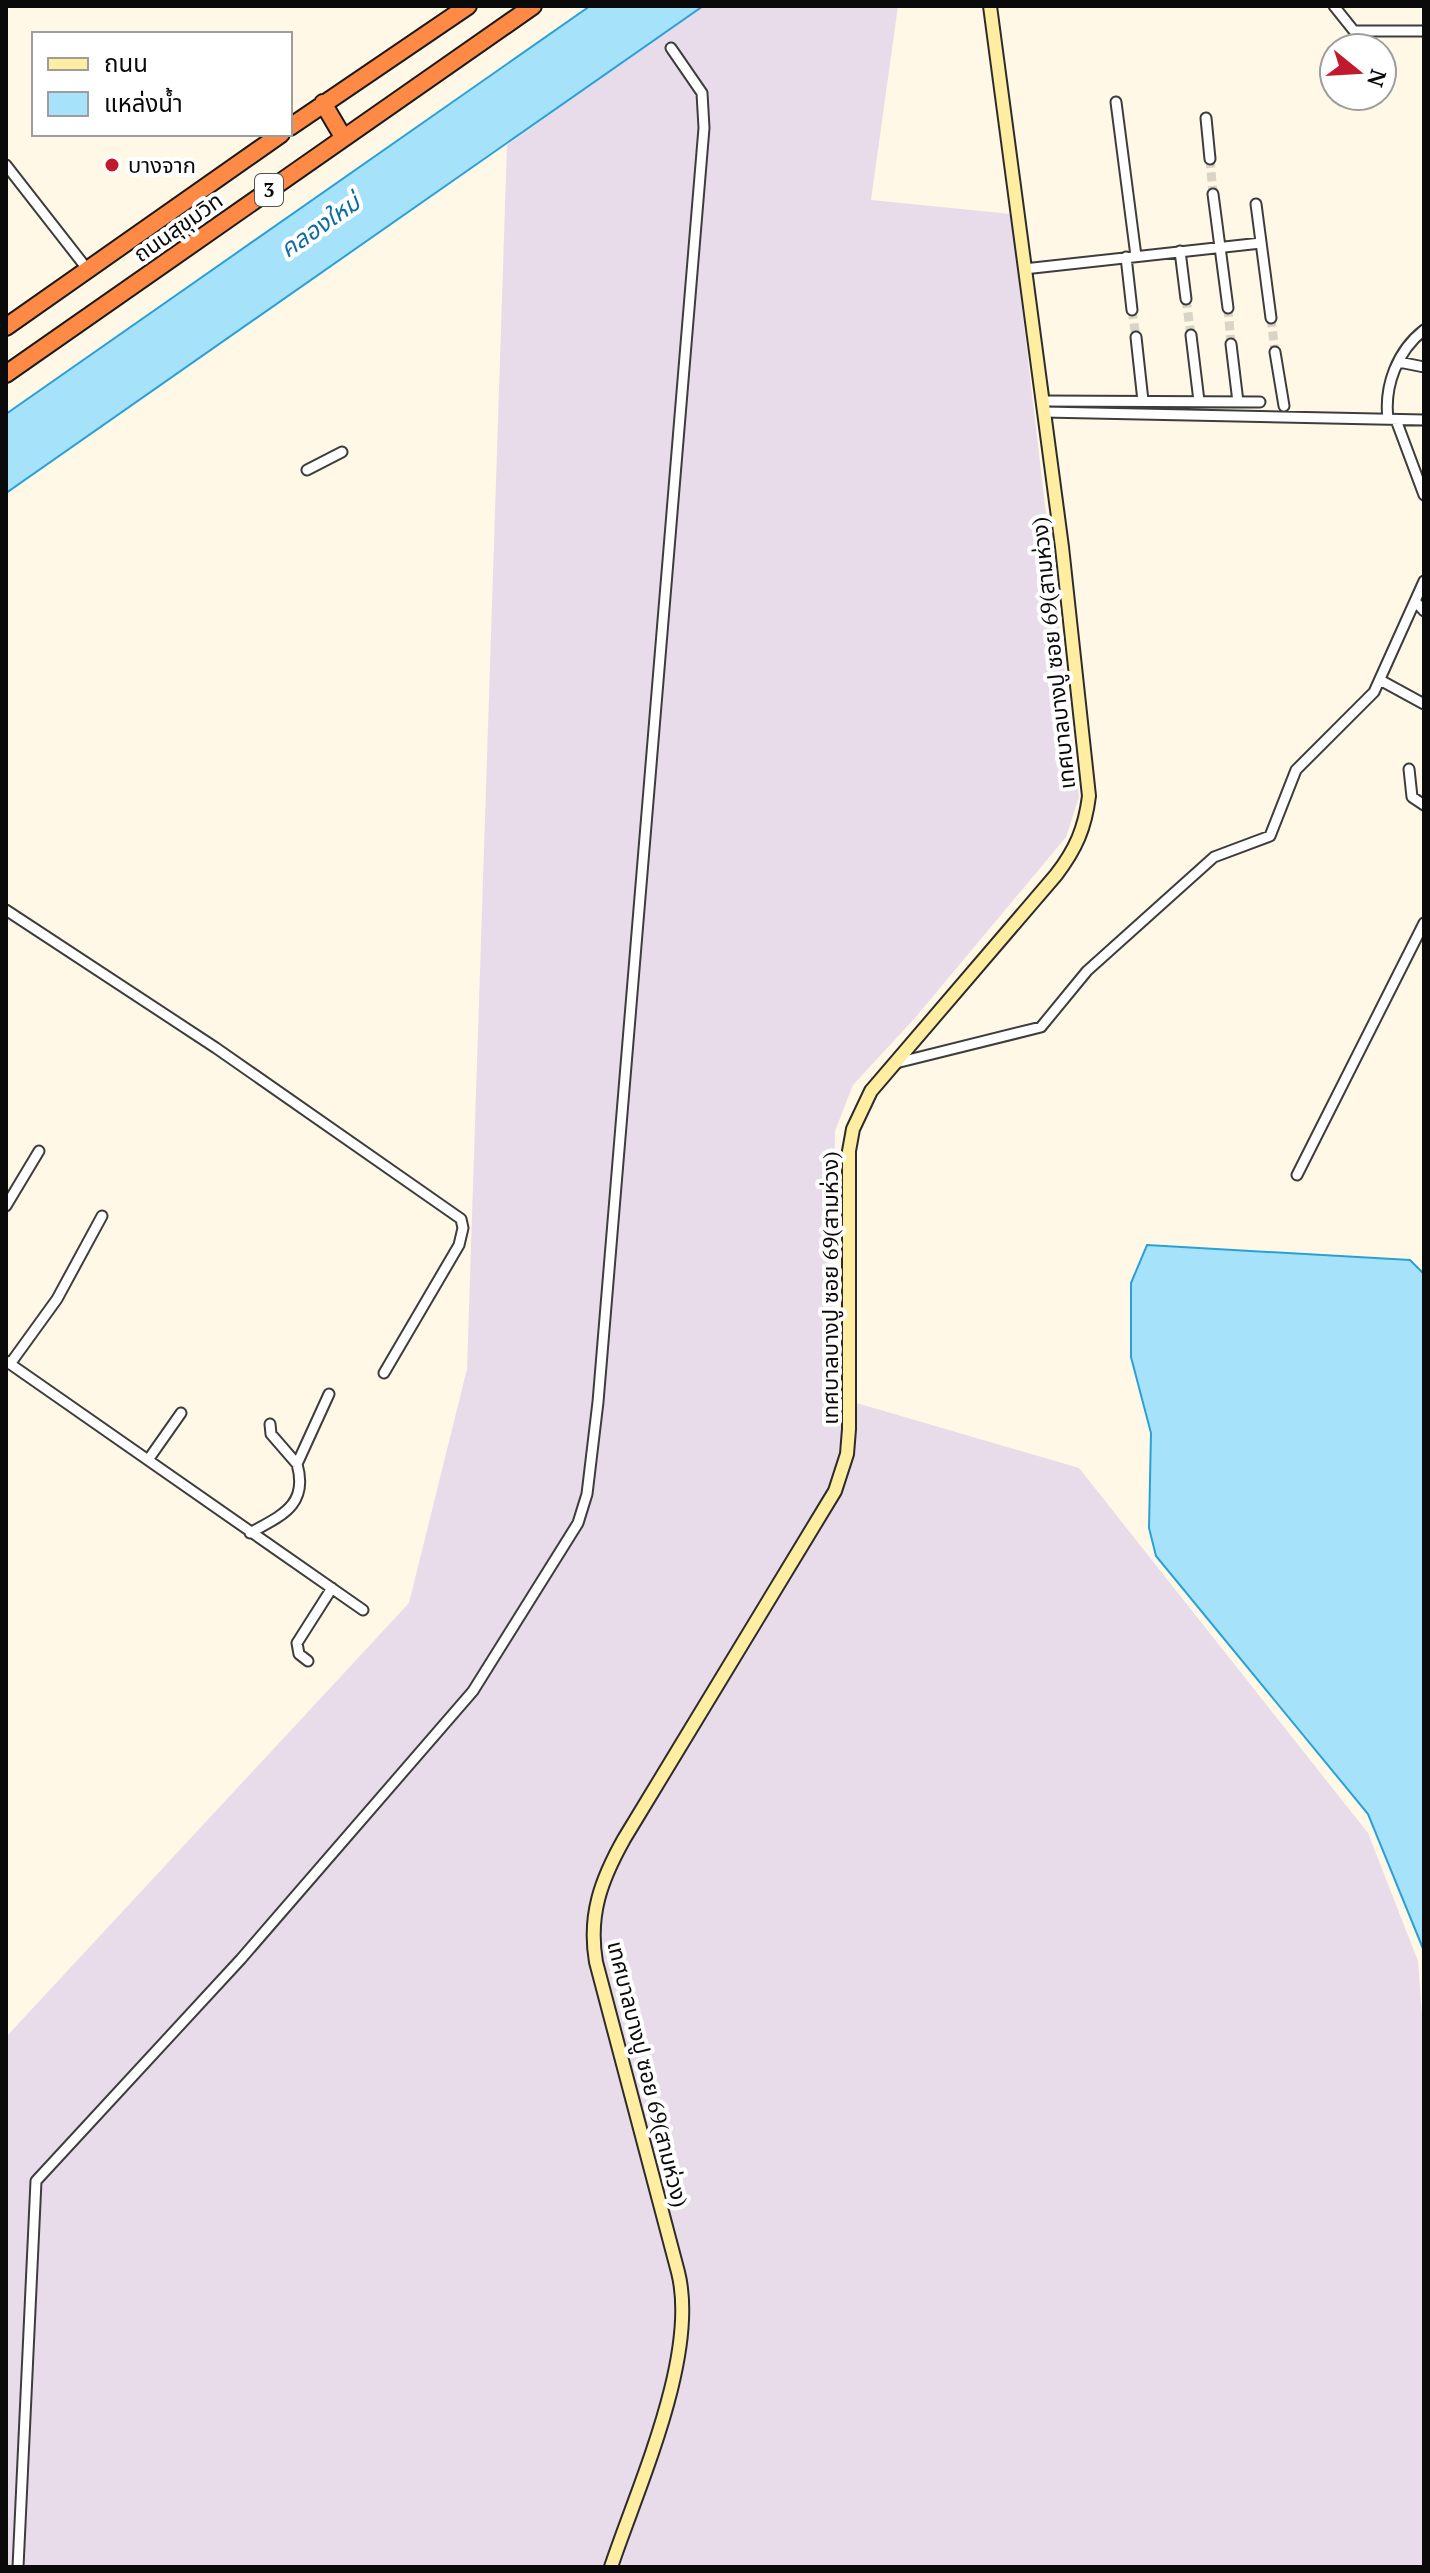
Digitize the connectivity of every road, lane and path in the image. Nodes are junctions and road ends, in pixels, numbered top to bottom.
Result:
1 (468, 6) edge
2 (533, 6) edge
3 (990, 6) edge
4 (1334, 6) edge
5 (1424, 31) edge
6 (671, 48) dead end
7 (1116, 102) dead end
8 (323, 103) junction
9 (1206, 118) dead end
10 (292, 126) edge
11 (278, 136) edge
12 (343, 137) junction
13 (1210, 159) tunnel mouth
14 (6, 165) edge
15 (1213, 194) tunnel mouth
16 (1256, 204) dead end
17 (1261, 243) junction
18 (1222, 247) junction
19 (1180, 251) junction
20 (1131, 257) junction
21 (1024, 269) junction
22 (88, 270) junction
23 (1186, 299) tunnel mouth
24 (1228, 308) tunnel mouth
25 (1132, 310) tunnel mouth
26 (1271, 318) tunnel mouth
27 (6, 327) edge
28 (1424, 330) edge
29 (1191, 335) tunnel mouth
30 (1136, 337) tunnel mouth
31 (1231, 344) tunnel mouth
32 (1275, 352) tunnel mouth
33 (1396, 366) junction
34 (1424, 367) edge
35 (6, 374) edge
36 (1143, 401) junction
37 (1199, 401) junction
38 (1238, 402) junction
39 (1260, 402) dead end
40 (1284, 406) dead end
41 (1043, 407) junction
42 (1395, 419) junction
43 (1420, 420) edge
44 (342, 452) dead end
45 (307, 470) dead end
46 (1424, 495) edge
47 (1424, 581) edge
48 (1415, 601) junction
49 (1424, 611) edge
50 (1380, 680) junction
51 (1424, 704) edge
52 (1409, 769) dead end
53 (1424, 805) edge
54 (6, 910) edge
55 (1424, 923) edge
56 (893, 1064) junction
57 (39, 1151) dead end
58 (1297, 1175) dead end
59 (6, 1206) edge
60 (102, 1216) dead end
61 (8, 1363) edge
62 (384, 1373) dead end
63 (329, 1394) dead end
64 (181, 1413) dead end
65 (270, 1424) dead end
66 (148, 1460) junction
67 (297, 1464) junction
68 (250, 1533) junction
69 (332, 1588) junction
70 (363, 1610) dead end
71 (308, 1661) dead end
72 (18, 2567) edge
73 (611, 2567) edge

1 - 8 highway
2 - 12 highway, ถนนสุขุมวิท / 3
3 - 21 street, เทศบาลบางปู ซอย 69(สามห่วง)
4 - 5 street
6 - 72 street
7 - 20 street
8 - 10 highway
8 - 12 highway
9 - 13 street
11 - 22 highway, ถนนสุขุมวิท / 3
12 - 35 highway, ถนนสุขุมวิท / 3
14 - 22 street
15 - 18 street
16 - 17 street
17 - 18 street
17 - 26 street
18 - 19 street
18 - 24 street
19 - 20 street
19 - 23 street
20 - 21 street
20 - 25 street
21 - 41 street, เทศบาลบางปู ซอย 69(สามห่วง)
22 - 27 highway, ถนนสุขุมวิท / 3
28 - 33 street
29 - 37 street
30 - 36 street
31 - 38 street
32 - 40 street
33 - 34 street
33 - 42 street
36 - 37 street
36 - 41 street
37 - 38 street
38 - 39 street
41 - 42 street
41 - 56 street, เทศบาลบางปู ซอย 69(สามห่วง)
42 - 43 street
42 - 46 street
44 - 45 street
47 - 48 street
48 - 49 street
48 - 50 street
50 - 51 street
50 - 56 street
52 - 53 street
54 - 62 street
55 - 58 street
56 - 73 street, เทศบาลบางปู ซอย 69(สามห่วง)
57 - 59 street
60 - 61 street
61 - 66 street
63 - 67 street
64 - 66 street
65 - 67 street
66 - 68 street
67 - 68 street
68 - 69 street
69 - 70 street
69 - 71 street

